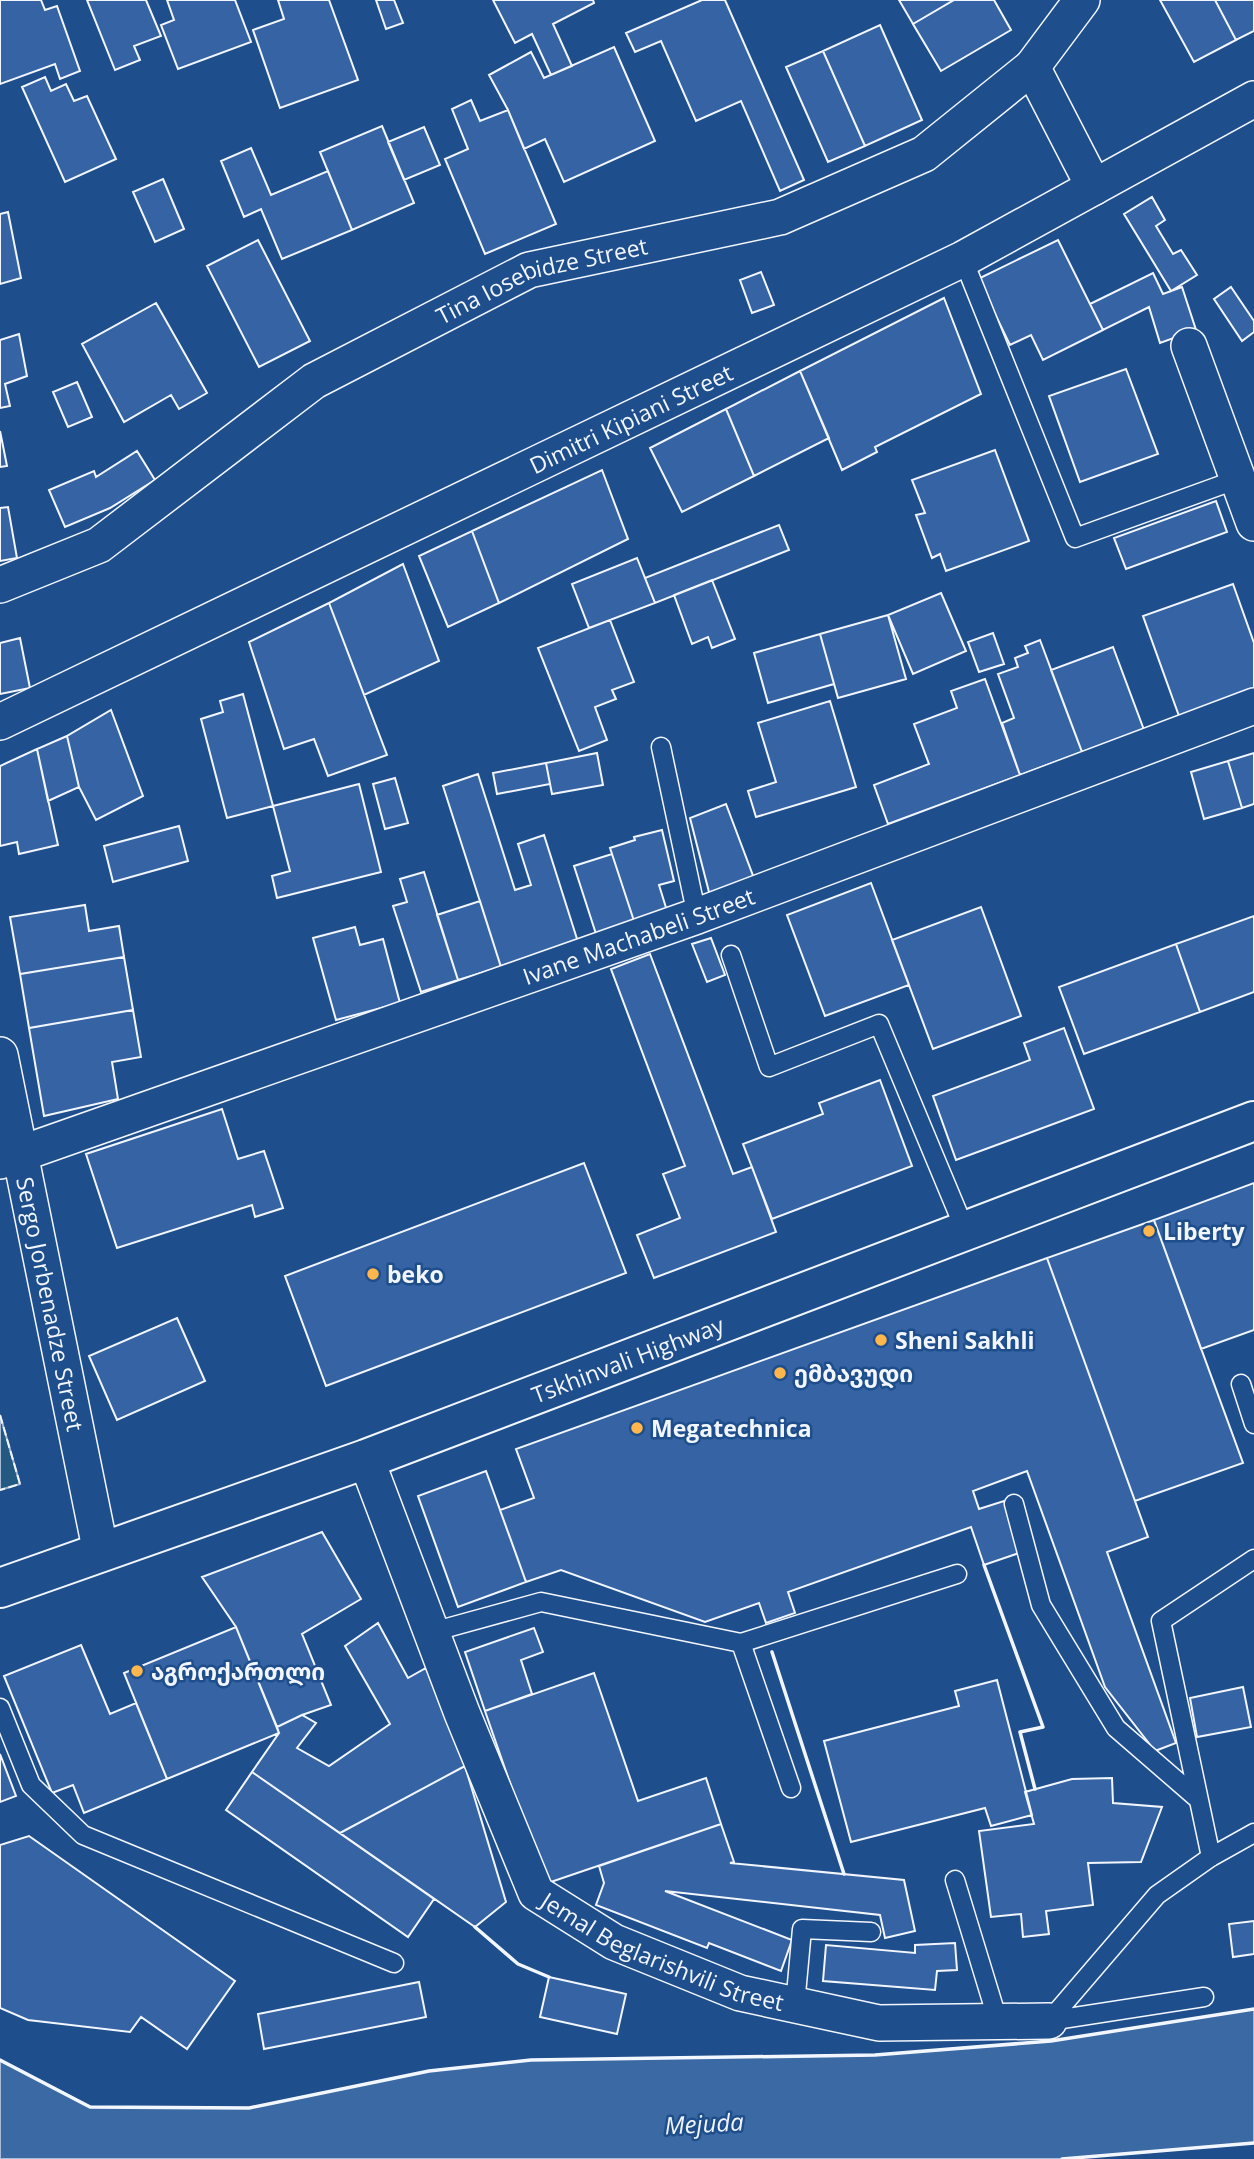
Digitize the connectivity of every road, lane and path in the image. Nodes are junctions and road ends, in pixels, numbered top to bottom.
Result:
1 (1082, 0) edge
2 (1032, 68) junction
3 (1254, 100) edge
4 (1094, 187) junction
5 (963, 259) junction
6 (1189, 346) dead end
7 (1238, 479) junction
8 (1254, 523) edge
9 (0, 585) edge
10 (1254, 706) edge
11 (0, 722) edge
12 (661, 747) dead end
13 (697, 916) junction
14 (732, 955) dead end
15 (0, 1055) edge
16 (1254, 1121) edge
17 (9, 1158) edge
18 (965, 1230) junction
19 (1241, 1384) dead end
20 (1254, 1424) edge
21 (366, 1459) junction
22 (1013, 1504) dead end
23 (101, 1553) junction
24 (1254, 1559) edge
25 (957, 1574) dead end
26 (0, 1588) edge
27 (432, 1632) junction
28 (741, 1643) junction
29 (0, 1708) edge
30 (791, 1788) dead end
31 (1198, 1799) junction
32 (1254, 1833) edge
33 (1211, 1857) junction
34 (955, 1880) dead end
35 (871, 1933) dead end
36 (394, 1963) dead end
37 (1204, 1997) dead end
38 (795, 2005) junction
39 (998, 2021) junction
40 (1049, 2021) junction

1 - 2 street, Tina Iosebidze Street
2 - 4 street
2 - 9 street, Tina Iosebidze Street
3 - 4 street, Dimitri Kipiani Street
4 - 5 street, Dimitri Kipiani Street
5 - 7 lane
5 - 11 street, Dimitri Kipiani Street
6 - 7 street
7 - 8 street
10 - 13 street, Ivane Machabeli Street
12 - 13 lane
13 - 17 street, Ivane Machabeli Street
14 - 18 lane
15 - 17 street, Sergo Jorbenadze Street
16 - 18 main road, Tskhinvali Highway
17 - 23 street, Sergo Jorbenadze Street
18 - 21 main road, Tskhinvali Highway
19 - 20 lane
21 - 23 main road, Tskhinvali Highway
21 - 27 street, Jemal Beglarishvili Street
22 - 31 lane
23 - 26 main road, Tskhinvali Highway
24 - 31 lane
25 - 28 lane
27 - 28 lane
27 - 38 street, Jemal Beglarishvili Street
28 - 30 lane
29 - 36 lane
31 - 33 lane
32 - 33 lane
33 - 40 lane
34 - 39 lane
35 - 38 lane
37 - 40 lane
38 - 39 street, Jemal Beglarishvili Street
39 - 40 street, Jemal Beglarishvili Street

